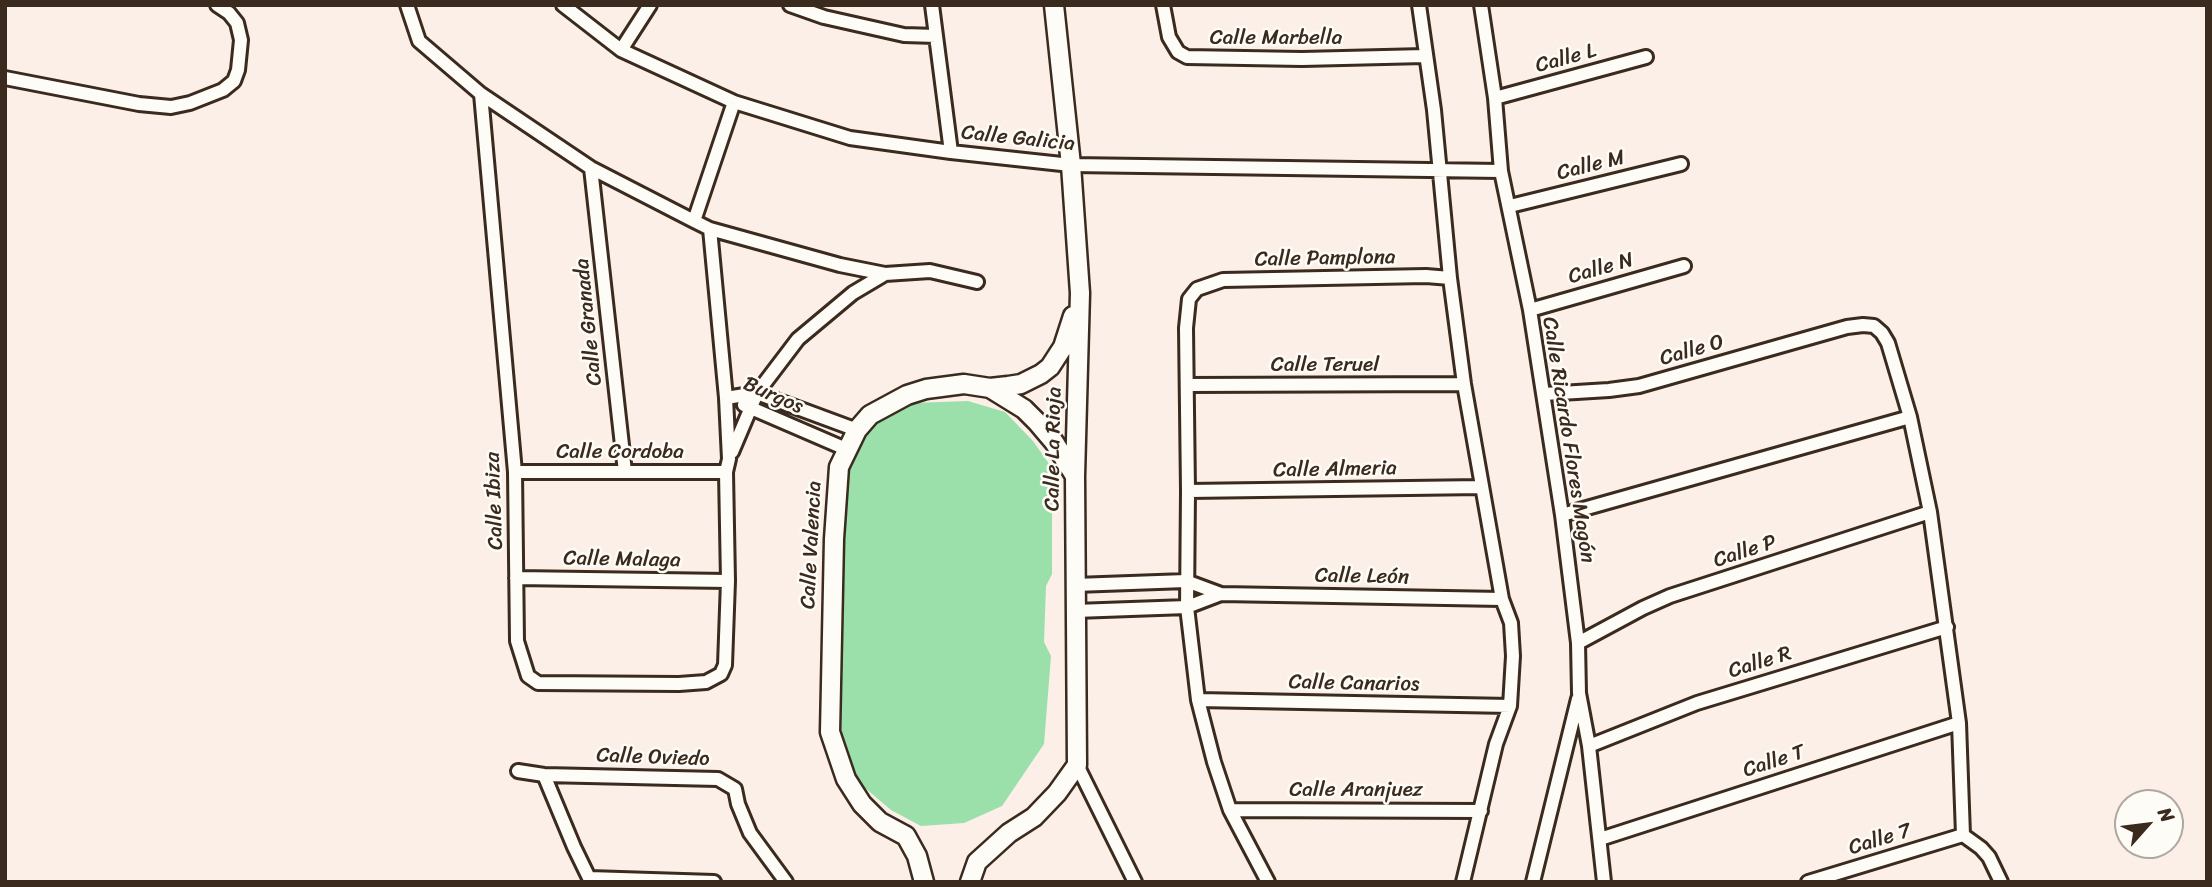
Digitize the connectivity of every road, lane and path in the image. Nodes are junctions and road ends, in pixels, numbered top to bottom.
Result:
1 (216, 5) edge
2 (407, 5) edge
3 (563, 5) edge
4 (650, 5) edge
5 (790, 5) edge
6 (932, 5) edge
7 (1054, 5) edge
8 (1163, 5) edge
9 (1419, 5) edge
10 (1481, 5) edge
11 (824, 11) edge
12 (936, 36) junction
13 (621, 50) junction
14 (1425, 56) junction
15 (1646, 57) dead end
16 (5, 78) edge
17 (481, 94) junction
18 (1495, 99) junction
19 (734, 103) junction
20 (951, 152) junction
21 (1681, 164) dead end
22 (1072, 165) junction
23 (591, 168) junction
24 (1440, 170) junction
25 (1501, 171) junction
26 (1510, 206) junction
27 (694, 221) junction
28 (710, 229) junction
29 (1684, 266) dead end
30 (885, 274) junction
31 (1450, 278) junction
32 (977, 282) dead end
33 (1080, 293) junction
34 (1530, 310) junction
35 (1464, 384) junction
36 (1187, 386) junction
37 (989, 388) junction
38 (757, 393) junction
39 (1544, 394) junction
40 (726, 398) junction
41 (750, 407) junction
42 (1910, 417) junction
43 (857, 430) junction
44 (846, 449) junction
45 (729, 459) junction
46 (514, 472) junction
47 (625, 472) junction
48 (726, 472) junction
49 (1075, 476) junction
50 (1482, 487) junction
51 (1188, 491) junction
52 (1930, 512) junction
53 (1562, 515) junction
54 (516, 578) junction
55 (1186, 581) junction
56 (728, 582) junction
57 (1075, 584) junction
58 (1221, 594) junction
59 (1502, 599) junction
60 (1186, 607) junction
61 (1075, 611) junction
62 (1947, 627) junction
63 (1578, 643) junction
64 (1579, 693) junction
65 (1198, 700) junction
66 (1510, 706) junction
67 (1959, 723) junction
68 (1589, 747) junction
69 (1077, 765) junction
70 (518, 771) dead end
71 (544, 775) junction
72 (1230, 810) junction
73 (1481, 811) junction
74 (1963, 835) junction
75 (1600, 839) junction
76 (590, 880) edge
77 (714, 882) edge
78 (786, 882) edge
79 (924, 882) edge
80 (970, 882) edge
81 (1135, 882) edge
82 (1268, 882) edge
83 (1463, 882) edge
84 (1533, 882) edge
85 (1604, 882) edge
86 (1808, 882) edge
87 (2001, 882) edge

1 - 16 street
2 - 17 street
3 - 13 street, Calle Galicia
4 - 13 street
5 - 11 street
6 - 12 street
7 - 22 street, Calle La Rioja
8 - 14 street, Calle Marbella
9 - 14 street
10 - 18 street, Calle Ricardo Flores Magón
11 - 12 street
12 - 20 street
13 - 19 street, Calle Galicia
14 - 24 street
15 - 18 street, Calle L
17 - 23 street
17 - 46 street, Calle Ibiza
18 - 25 street, Calle Ricardo Flores Magón
19 - 20 street, Calle Galicia
19 - 27 street
20 - 22 street, Calle Galicia
21 - 26 street, Calle M
22 - 24 street, Calle Galicia
22 - 33 street, Calle La Rioja
23 - 27 street
23 - 47 street, Calle Granada
24 - 25 street, Calle Galicia
24 - 31 street
25 - 26 street, Calle Ricardo Flores Magón
26 - 34 street, Calle Ricardo Flores Magón
27 - 28 street
28 - 30 street
28 - 40 street
29 - 34 street, Calle N
30 - 32 street
30 - 38 street
31 - 35 street
31 - 36 street, Calle Pamplona
33 - 37 street, Calle Valencia
33 - 49 street, Calle La Rioja
34 - 39 street, Calle Ricardo Flores Magón
35 - 36 street, Calle Teruel
35 - 50 street
36 - 51 street, Calle Pamplona
37 - 43 street, Calle Valencia
37 - 49 street
38 - 40 street, Burgos
38 - 41 street
38 - 43 street, Burgos
39 - 42 street, Calle O
39 - 53 street, Calle Ricardo Flores Magón
40 - 41 street, Burgos
40 - 45 street
41 - 44 street, Burgos
41 - 45 street
42 - 52 street
42 - 53 street
43 - 44 street, Calle Valencia
44 - 79 street, Calle Valencia
45 - 48 street
46 - 47 street, Calle Cordoba
46 - 54 street, Calle Ibiza
47 - 48 street, Calle Cordoba
48 - 56 street
49 - 57 street, Calle La Rioja
50 - 51 street, Calle Almeria
50 - 59 street
51 - 55 street, Calle Pamplona
52 - 62 street
52 - 63 street, Calle P
53 - 63 street, Calle Ricardo Flores Magón
54 - 56 street, Calle Malaga
54 - 56 street, Calle Ibiza
55 - 57 street, Calle León
55 - 58 street, Calle León
55 - 60 street, Calle Pamplona
57 - 61 street, Calle La Rioja
58 - 59 street, Calle León
58 - 60 street, Calle León
59 - 66 street
60 - 61 street, Calle León
60 - 65 street, Calle Pamplona
61 - 69 street, Calle La Rioja
62 - 67 street
62 - 68 street, Calle R
63 - 64 street, Calle Ricardo Flores Magón
64 - 68 street, Calle Ricardo Flores Magón
64 - 84 street
65 - 66 street, Calle Canarios
65 - 72 street, Calle Pamplona
66 - 73 street
67 - 74 street
67 - 75 street, Calle T
68 - 75 street, Calle Ricardo Flores Magón
69 - 80 street
69 - 81 street, Calle La Rioja
70 - 71 street, Calle Oviedo
71 - 76 street
71 - 78 street, Calle Oviedo
72 - 73 street, Calle Aranjuez
72 - 82 street, Calle Pamplona
73 - 83 street
74 - 86 street, Calle 7
74 - 87 street
75 - 85 street, Calle Ricardo Flores Magón
76 - 77 street

